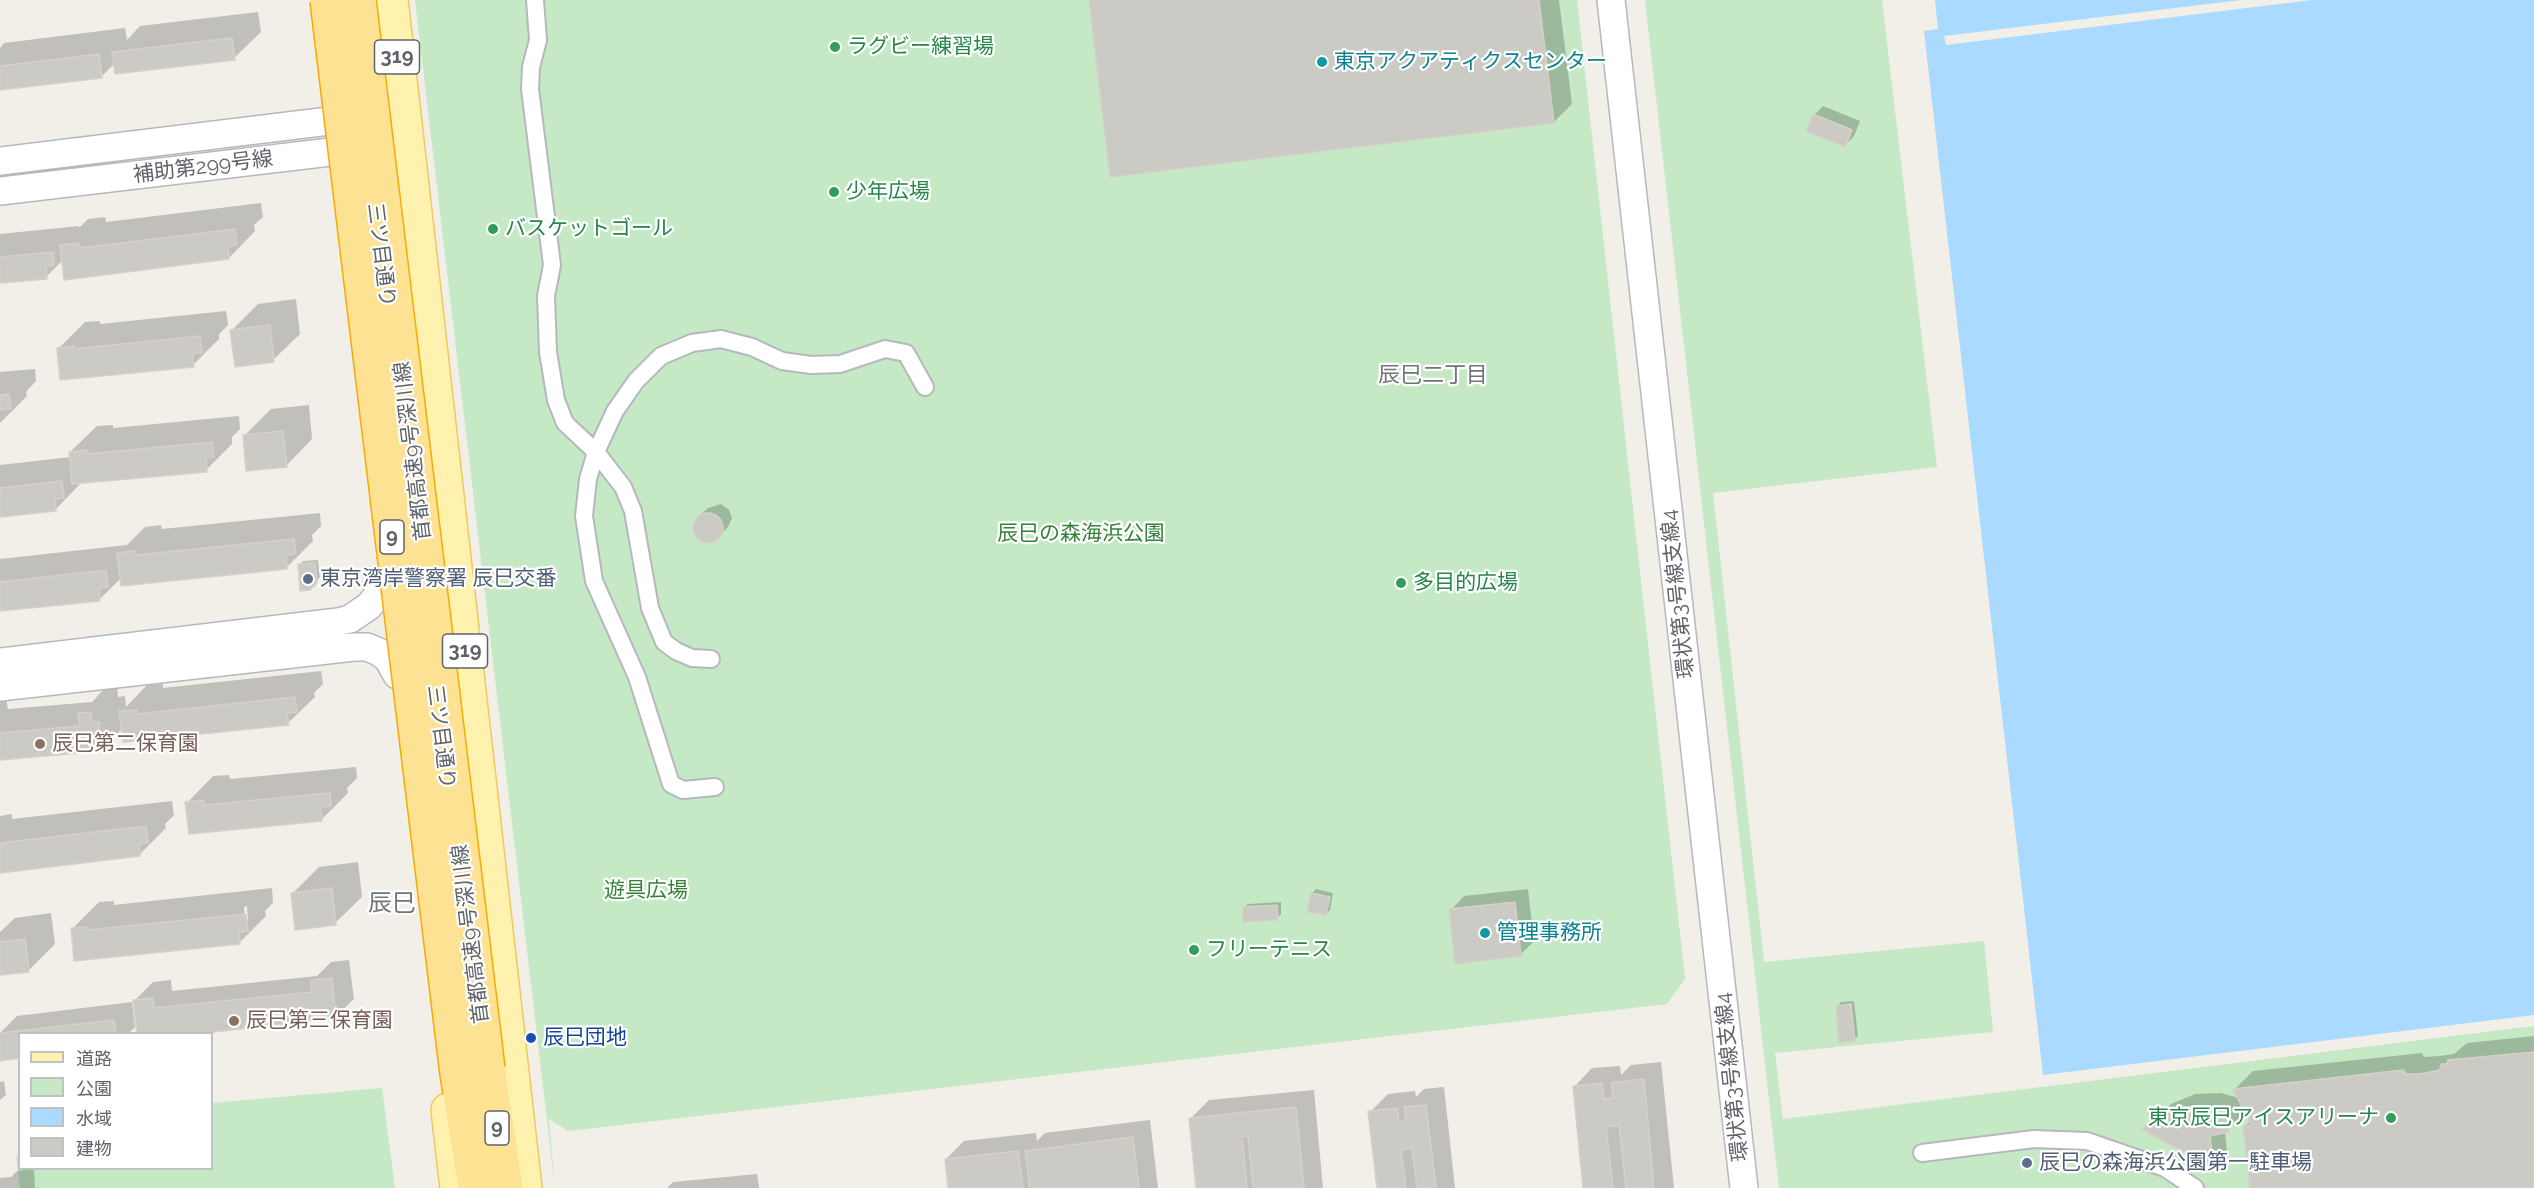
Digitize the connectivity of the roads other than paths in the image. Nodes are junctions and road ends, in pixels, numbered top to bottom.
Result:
1 (316, 0) edge
2 (327, 0) edge
3 (351, 0) edge
4 (359, 0) edge
5 (391, 0) edge
6 (535, 0) edge
7 (1611, 0) edge
8 (405, 128) junction
9 (366, 132) junction
10 (332, 136) junction
11 (0, 161) edge
12 (0, 191) edge
13 (925, 387) dead end
14 (596, 452) junction
15 (384, 579) junction
16 (711, 659) dead end
17 (0, 662) edge
18 (396, 675) junction
19 (0, 687) edge
20 (716, 787) dead end
21 (1922, 1154) dead end
22 (457, 1188) edge
23 (473, 1188) edge
24 (496, 1188) edge
25 (506, 1188) edge
26 (525, 1188) edge
27 (1744, 1188) edge
28 (2195, 1188) edge

1 - 10 main road
2 - 23 highway, 首都高速9号深川線 / 9, bridge
3 - 9 main road, 三ツ目通り / 319
4 - 25 highway, 首都高速9号深川線 / 9, bridge
5 - 8 main road, 三ツ目通り / 319
6 - 14 street
7 - 27 street, 環状第3号線支線4
8 - 9 street, 補助第299号線
8 - 26 main road, 三ツ目通り / 319
9 - 10 street, 補助第299号線
9 - 24 main road, 三ツ目通り / 319
10 - 11 street, 補助第299号線
10 - 12 street, 補助第299号線
10 - 15 main road
13 - 14 street
14 - 16 street
14 - 20 street
15 - 17 street
15 - 18 main road
18 - 19 street
18 - 22 main road
21 - 28 street

